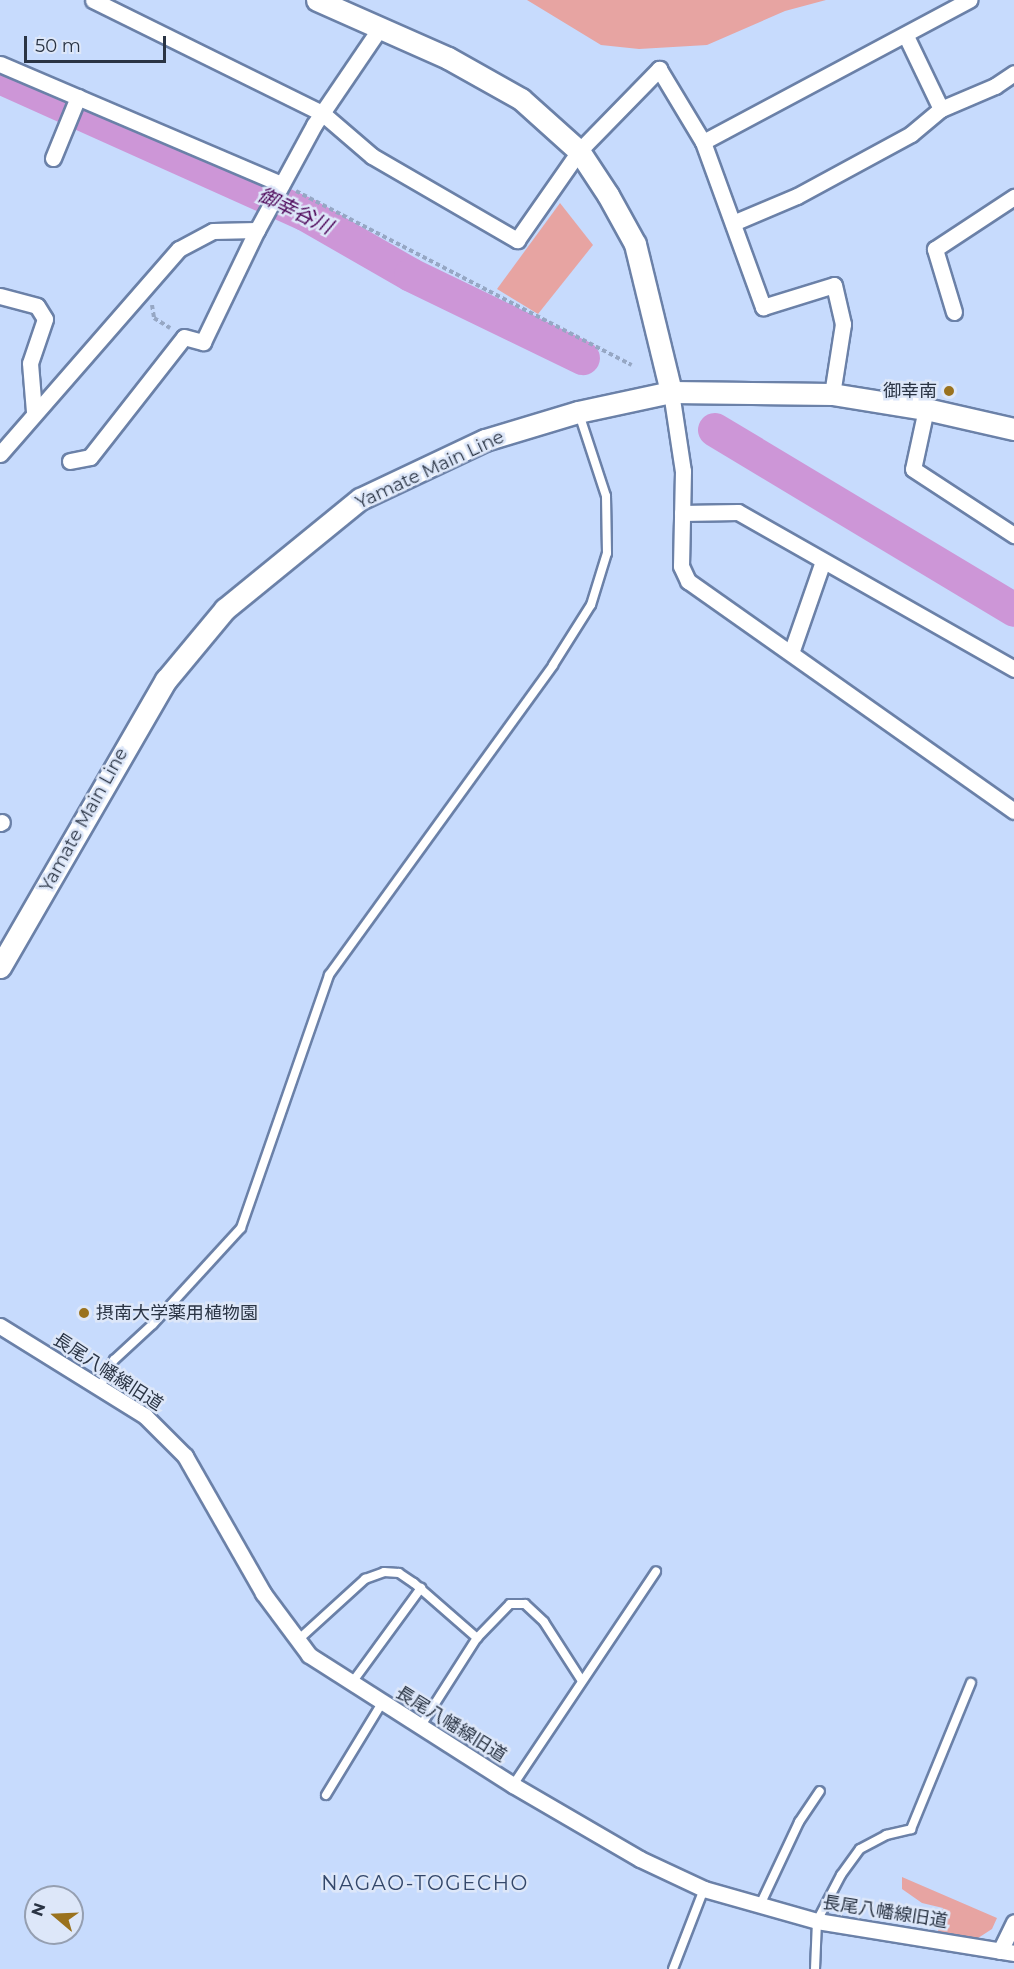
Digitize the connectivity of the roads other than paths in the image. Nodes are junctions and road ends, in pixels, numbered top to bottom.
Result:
1 (93, 0) edge
2 (317, 0) edge
3 (969, 0) edge
4 (380, 28) junction
5 (906, 36) junction
6 (0, 64) edge
7 (1014, 73) edge
8 (77, 99) junction
9 (941, 109) junction
10 (322, 113) junction
11 (703, 142) junction
12 (579, 151) junction
13 (53, 158) dead end
14 (280, 188) junction
15 (1014, 197) edge
16 (733, 223) junction
17 (257, 230) junction
18 (0, 296) edge
19 (954, 312) dead end
20 (671, 392) junction
21 (832, 394) junction
22 (926, 409) junction
23 (578, 411) junction
24 (34, 412) junction
25 (1014, 429) edge
26 (0, 454) edge
27 (70, 461) dead end
28 (682, 513) junction
29 (1014, 535) edge
30 (823, 561) junction
31 (791, 653) junction
32 (1014, 669) edge
33 (1013, 805) edge
34 (0, 967) edge
35 (0, 1326) edge
36 (99, 1389) junction
37 (656, 1571) dead end
38 (421, 1588) junction
39 (477, 1638) junction
40 (296, 1641) junction
41 (582, 1681) junction
42 (971, 1683) dead end
43 (351, 1684) junction
44 (382, 1703) junction
45 (420, 1727) junction
46 (513, 1785) junction
47 (820, 1791) dead end
48 (326, 1795) dead end
49 (704, 1888) junction
50 (760, 1905) junction
51 (817, 1921) junction
52 (1014, 1922) edge
53 (1007, 1952) edge
54 (673, 1969) edge
55 (815, 1969) edge

1 - 10 street
2 - 4 main road
3 - 5 street
4 - 10 street
4 - 12 main road
5 - 9 street
5 - 11 street
6 - 8 street
7 - 9 street
8 - 13 street
8 - 14 street
9 - 16 street
10 - 12 street
10 - 14 street
11 - 12 street
11 - 16 street
12 - 20 main road
14 - 17 street
15 - 19 street
16 - 21 street
17 - 24 street
17 - 27 street
18 - 24 street
20 - 21 main road, Yamate Main Line
20 - 23 main road, Yamate Main Line
20 - 28 street
21 - 22 main road, Yamate Main Line
22 - 25 main road, Yamate Main Line
22 - 29 street
23 - 34 main road, Yamate Main Line
23 - 36 lane
24 - 26 street
28 - 30 street
28 - 31 street
30 - 31 street
30 - 32 street
31 - 33 street
35 - 36 street, 長尾八幡線旧道
36 - 40 street, 長尾八幡線旧道
37 - 41 lane
38 - 39 lane
38 - 40 lane
38 - 43 lane
39 - 41 lane
39 - 45 lane
40 - 43 street, 長尾八幡線旧道
41 - 46 lane
42 - 51 lane
43 - 44 street, 長尾八幡線旧道
44 - 45 street, 長尾八幡線旧道
44 - 48 lane
45 - 46 street, 長尾八幡線旧道
46 - 49 street, 長尾八幡線旧道
47 - 50 lane
49 - 50 street, 長尾八幡線旧道
49 - 54 lane
50 - 51 street, 長尾八幡線旧道
51 - 53 street, 長尾八幡線旧道
51 - 55 lane
52 - 53 street

